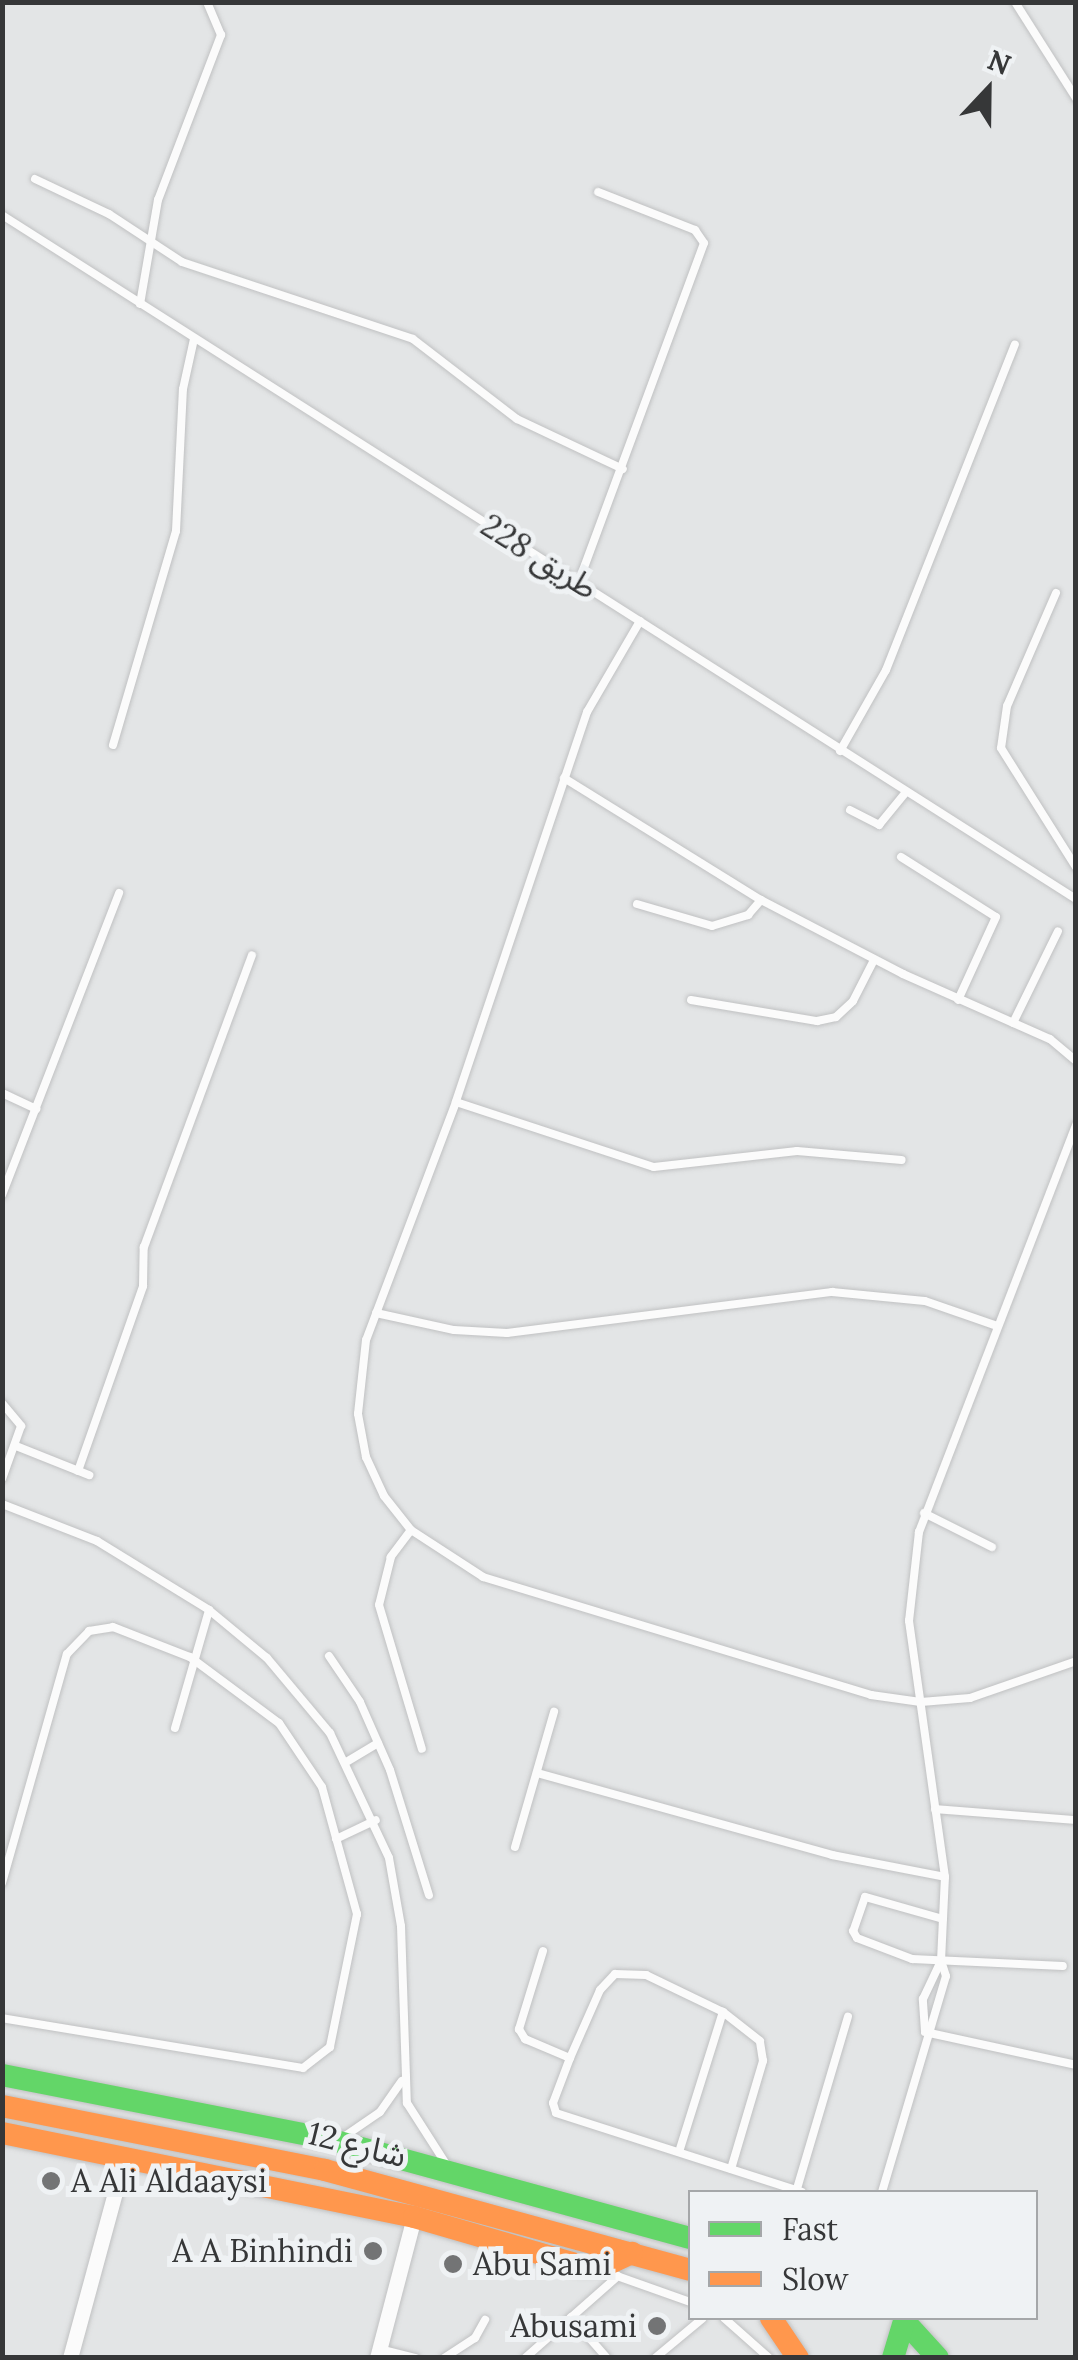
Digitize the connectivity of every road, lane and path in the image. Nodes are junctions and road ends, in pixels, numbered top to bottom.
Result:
1 (207, 2) edge
2 (1014, 2) edge
3 (1076, 98) edge
4 (35, 179) dead end
5 (598, 192) dead end
6 (2, 215) edge
7 (149, 245) junction
8 (140, 304) junction
9 (194, 339) junction
10 (1015, 345) dead end
11 (623, 470) junction
12 (578, 581) junction
13 (1056, 593) dead end
14 (640, 621) junction
15 (113, 745) dead end
16 (840, 751) junction
17 (564, 778) junction
18 (906, 792) junction
19 (850, 810) dead end
20 (902, 857) dead end
21 (1076, 868) edge
22 (119, 893) dead end
23 (1076, 899) edge
24 (761, 900) junction
25 (637, 904) dead end
26 (1058, 931) dead end
27 (252, 955) dead end
28 (874, 960) junction
29 (691, 1000) dead end
30 (958, 1000) junction
31 (1012, 1023) junction
32 (1076, 1060) edge
33 (2, 1093) edge
34 (456, 1102) junction
35 (37, 1109) junction
36 (1076, 1126) edge
37 (1071, 1146) edge
38 (902, 1160) dead end
39 (2, 1195) edge
40 (376, 1313) junction
41 (997, 1326) junction
42 (2, 1402) edge
43 (16, 1446) junction
44 (78, 1471) junction
45 (89, 1475) dead end
46 (2, 1479) edge
47 (2, 1504) edge
48 (924, 1512) junction
49 (411, 1530) junction
50 (992, 1547) dead end
51 (208, 1610) junction
52 (329, 1656) dead end
53 (190, 1657) junction
54 (1076, 1660) edge
55 (921, 1702) junction
56 (554, 1712) dead end
57 (175, 1728) dead end
58 (378, 1743) junction
59 (422, 1749) dead end
60 (348, 1760) junction
61 (536, 1773) junction
62 (935, 1809) junction
63 (376, 1820) junction
64 (1076, 1820) edge
65 (336, 1838) junction
66 (515, 1847) dead end
67 (945, 1877) junction
68 (2, 1883) edge
69 (429, 1895) dead end
70 (943, 1919) junction
71 (542, 1951) dead end
72 (941, 1961) junction
73 (1062, 1966) dead end
74 (723, 2012) junction
75 (2, 2018) edge
76 (848, 2018) dead end
77 (925, 2032) junction
78 (570, 2058) junction
79 (1076, 2065) edge
80 (2, 2075) edge
81 (404, 2077) junction
82 (2, 2106) edge
83 (2, 2133) edge
84 (332, 2140) junction
85 (679, 2152) junction
86 (125, 2155) junction
87 (731, 2169) junction
88 (452, 2171) junction
89 (792, 2190) edge
90 (799, 2190) edge
91 (883, 2190) edge
92 (414, 2217) junction
93 (688, 2237) edge
94 (632, 2253) junction
95 (579, 2265) junction
96 (688, 2269) edge
97 (618, 2276) junction
98 (688, 2301) edge
99 (571, 2316) junction
100 (485, 2320) dead end
101 (701, 2320) edge
102 (727, 2320) edge
103 (771, 2320) edge
104 (906, 2320) edge
105 (378, 2353) edge
106 (785, 2354) edge
107 (70, 2358) edge
108 (416, 2358) edge
109 (444, 2358) edge
110 (525, 2358) edge
111 (607, 2358) edge
112 (656, 2358) edge
113 (893, 2358) edge
114 (938, 2358) edge

1 - 7 lane
2 - 3 lane
4 - 7 lane
5 - 11 lane
6 - 8 lane, طريق 228
7 - 8 lane
7 - 11 lane
8 - 9 lane, طريق 228
9 - 12 lane, طريق 228
9 - 15 lane
10 - 16 lane
11 - 12 lane
12 - 14 lane, طريق 228
13 - 21 lane
14 - 16 lane, طريق 228
14 - 17 lane
16 - 18 lane, طريق 228
17 - 24 lane
17 - 34 lane
18 - 19 lane
18 - 23 lane, طريق 228
20 - 30 lane
22 - 35 lane
24 - 25 lane
24 - 28 lane
26 - 31 lane
27 - 44 lane
28 - 29 lane
28 - 30 lane
30 - 31 lane
31 - 32 lane
33 - 35 lane
34 - 38 lane
34 - 40 lane
35 - 39 lane
36 - 37 lane
37 - 41 lane
40 - 41 lane
40 - 49 lane
41 - 48 lane
42 - 43 lane
43 - 44 lane
43 - 46 lane
44 - 45 lane
47 - 51 lane
48 - 50 lane
48 - 55 lane
49 - 55 lane
49 - 59 lane
51 - 53 lane
51 - 60 lane
52 - 58 lane
53 - 57 lane
53 - 65 lane
53 - 68 lane
54 - 55 lane
55 - 62 lane
56 - 61 lane
58 - 60 lane
58 - 69 lane
60 - 63 lane
61 - 66 lane
61 - 67 lane
62 - 64 lane
62 - 67 lane
63 - 65 lane
63 - 81 lane
65 - 75 lane
67 - 70 lane
70 - 72 lane
70 - 72 lane
71 - 78 lane
72 - 73 lane
72 - 77 lane
72 - 77 lane
74 - 78 lane
74 - 85 lane
74 - 87 lane
76 - 90 lane
77 - 79 lane
77 - 91 lane
78 - 85 lane
80 - 84 street, شارع 12
81 - 84 lane
81 - 88 lane
82 - 94 street, شارع 12
83 - 86 street
84 - 88 street, شارع 12
85 - 87 lane
86 - 92 street
86 - 107 street
87 - 89 lane
88 - 93 street, شارع 12
92 - 95 street
92 - 105 street
94 - 95 street
94 - 96 street, شارع 12
95 - 97 lane
97 - 98 lane
97 - 99 lane
99 - 110 lane
99 - 111 lane
100 - 109 lane
101 - 112 lane
102 - 106 lane
103 - 106 street
104 - 113 street
104 - 114 street
105 - 108 lane

